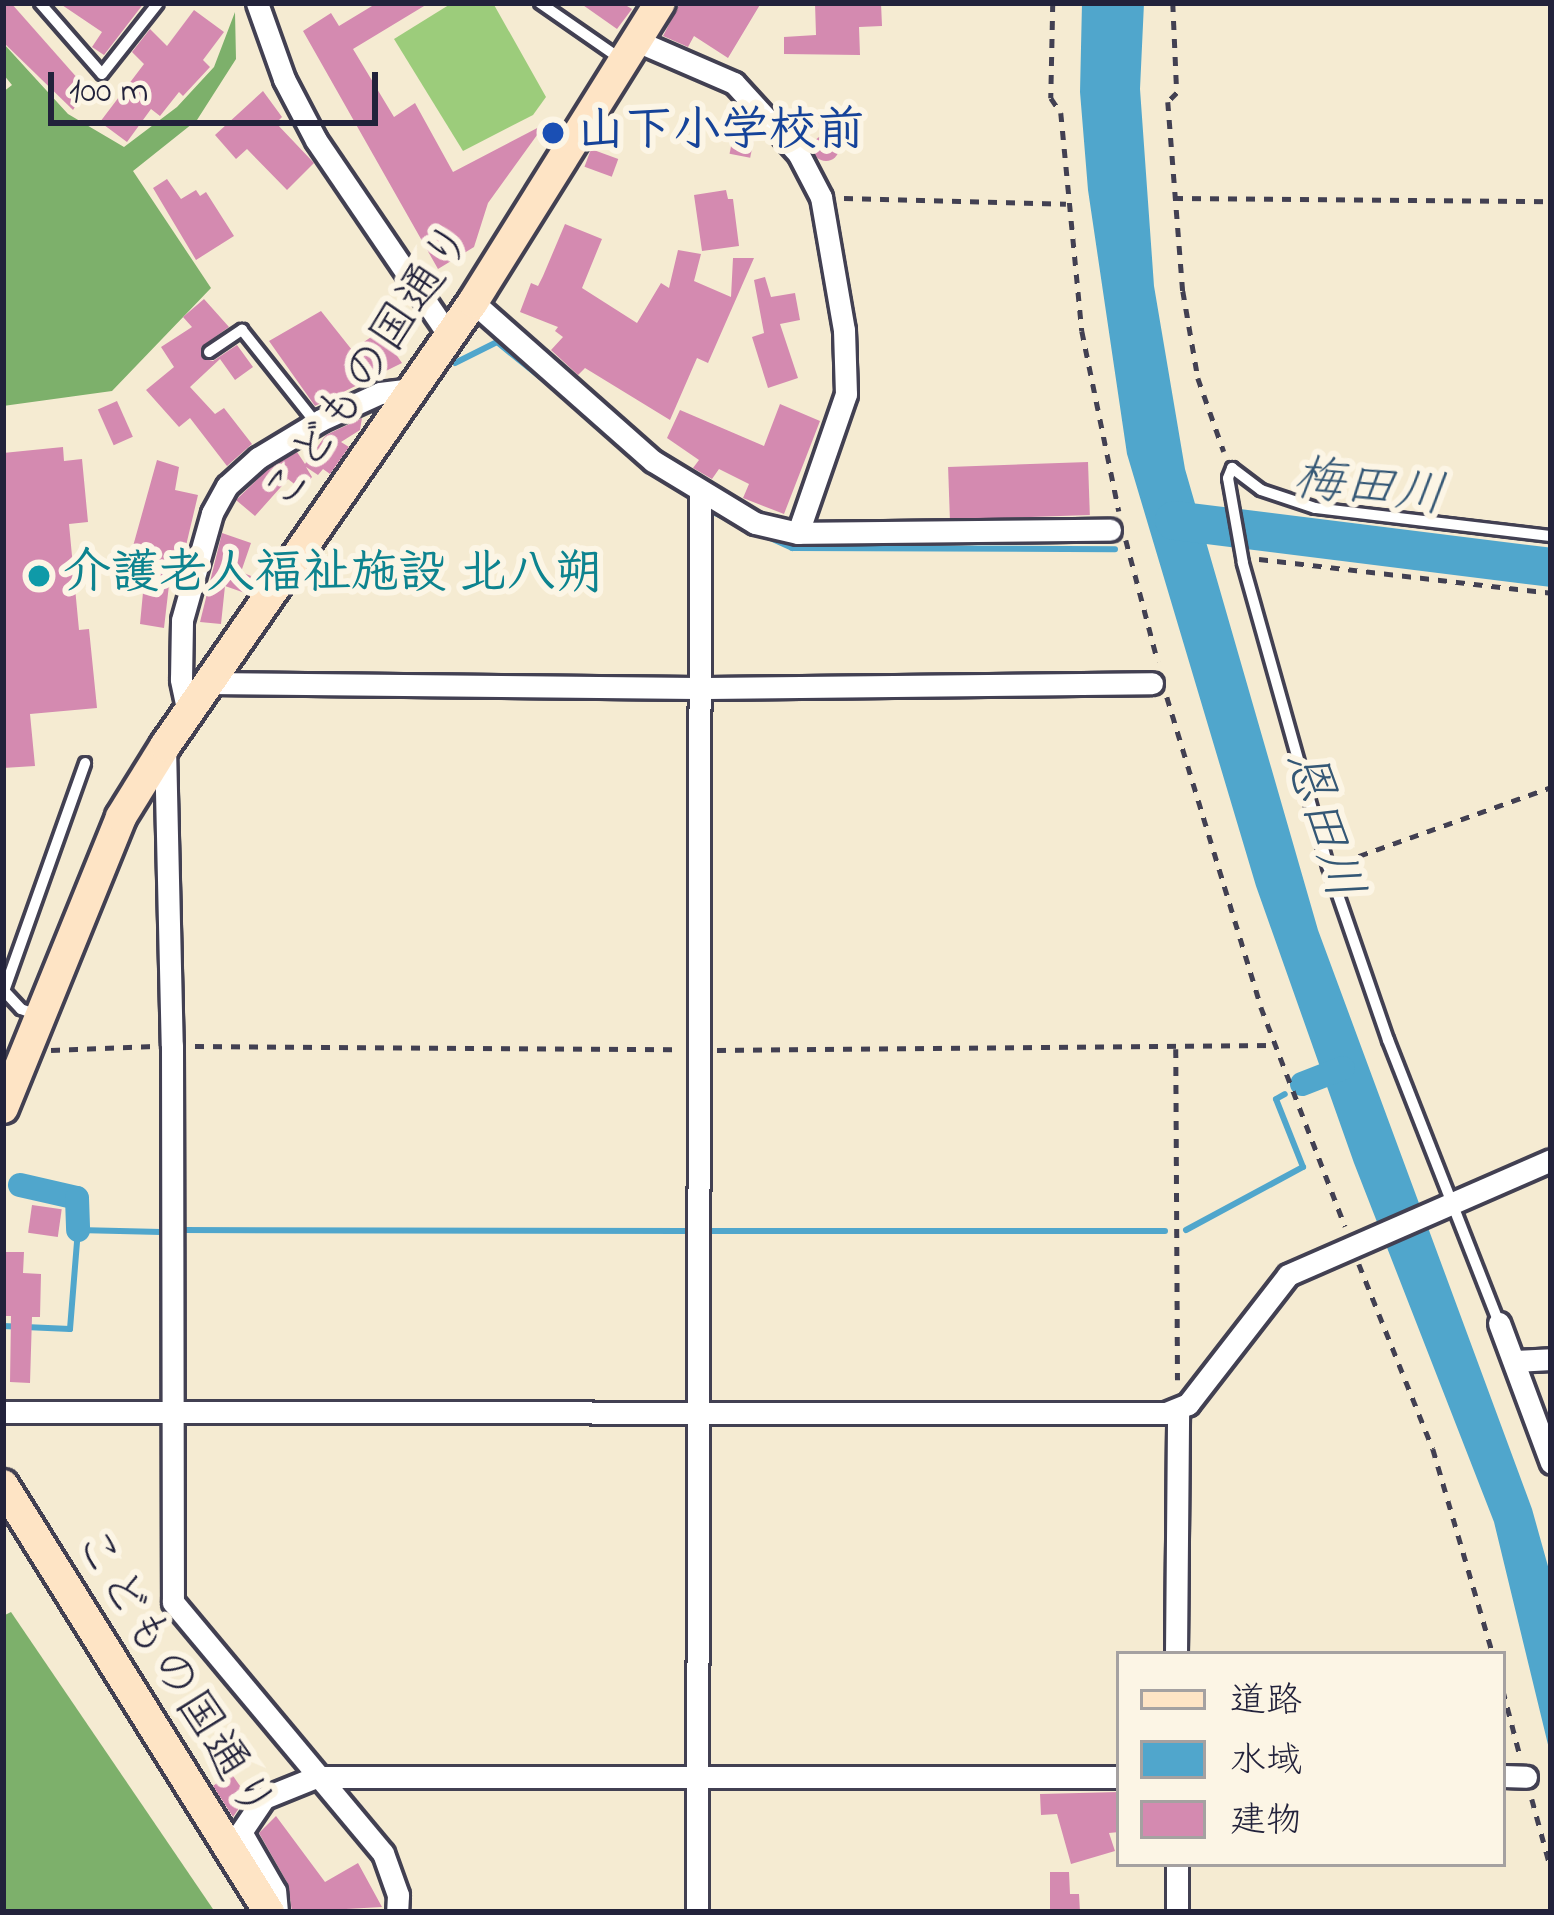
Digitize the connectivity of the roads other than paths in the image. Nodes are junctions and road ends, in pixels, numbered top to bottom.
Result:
1 (40, 3) edge
2 (158, 3) edge
3 (257, 3) edge
4 (540, 3) edge
5 (660, 3) edge
6 (630, 51) junction
7 (473, 302) junction
8 (449, 336) junction
9 (209, 352) dead end
10 (415, 389) junction
11 (316, 423) junction
12 (700, 493) junction
13 (1110, 530) dead end
14 (798, 533) junction
15 (1551, 536) edge
16 (208, 683) junction
17 (1152, 683) dead end
18 (696, 688) junction
19 (188, 713) junction
20 (165, 746) junction
21 (85, 763) dead end
22 (42, 1016) junction
23 (3, 1108) edge
24 (1551, 1160) edge
25 (1451, 1201) junction
26 (1499, 1323) joint
27 (1551, 1359) edge
28 (1515, 1361) junction
29 (1178, 1410) junction
30 (3, 1412) edge
31 (172, 1412) junction
32 (696, 1412) junction
33 (1551, 1463) edge
34 (3, 1485) edge
35 (1176, 1651) edge
36 (316, 1777) junction
37 (697, 1777) junction
38 (1116, 1777) edge
39 (1177, 1867) edge
40 (273, 1912) edge
41 (397, 1912) edge
42 (697, 1912) edge
43 (1177, 1912) edge

1 - 2 lane
3 - 8 street
4 - 6 lane
5 - 6 main road, こどもの国通り
6 - 7 main road, こどもの国通り
6 - 14 street
7 - 8 main road, こどもの国通り
7 - 12 street
8 - 10 main road, こどもの国通り
9 - 11 lane
10 - 11 street
10 - 16 main road, こどもの国通り
11 - 19 street
12 - 14 street
12 - 18 street
13 - 14 street
15 - 25 lane
16 - 18 street
16 - 19 main road, こどもの国通り
17 - 18 street
18 - 32 street
19 - 20 main road, こどもの国通り
20 - 22 main road, こどもの国通り
20 - 31 street
21 - 22 lane
22 - 23 main road, こどもの国通り
24 - 25 street
25 - 26 lane
25 - 29 street
26 - 28 street
27 - 28 street
28 - 33 street
29 - 32 street
29 - 35 street
30 - 31 street
31 - 32 street
31 - 36 street
32 - 37 street
34 - 40 main road, こどもの国通り
36 - 37 street
36 - 40 street
36 - 41 street
37 - 38 street
37 - 42 street
39 - 43 street

